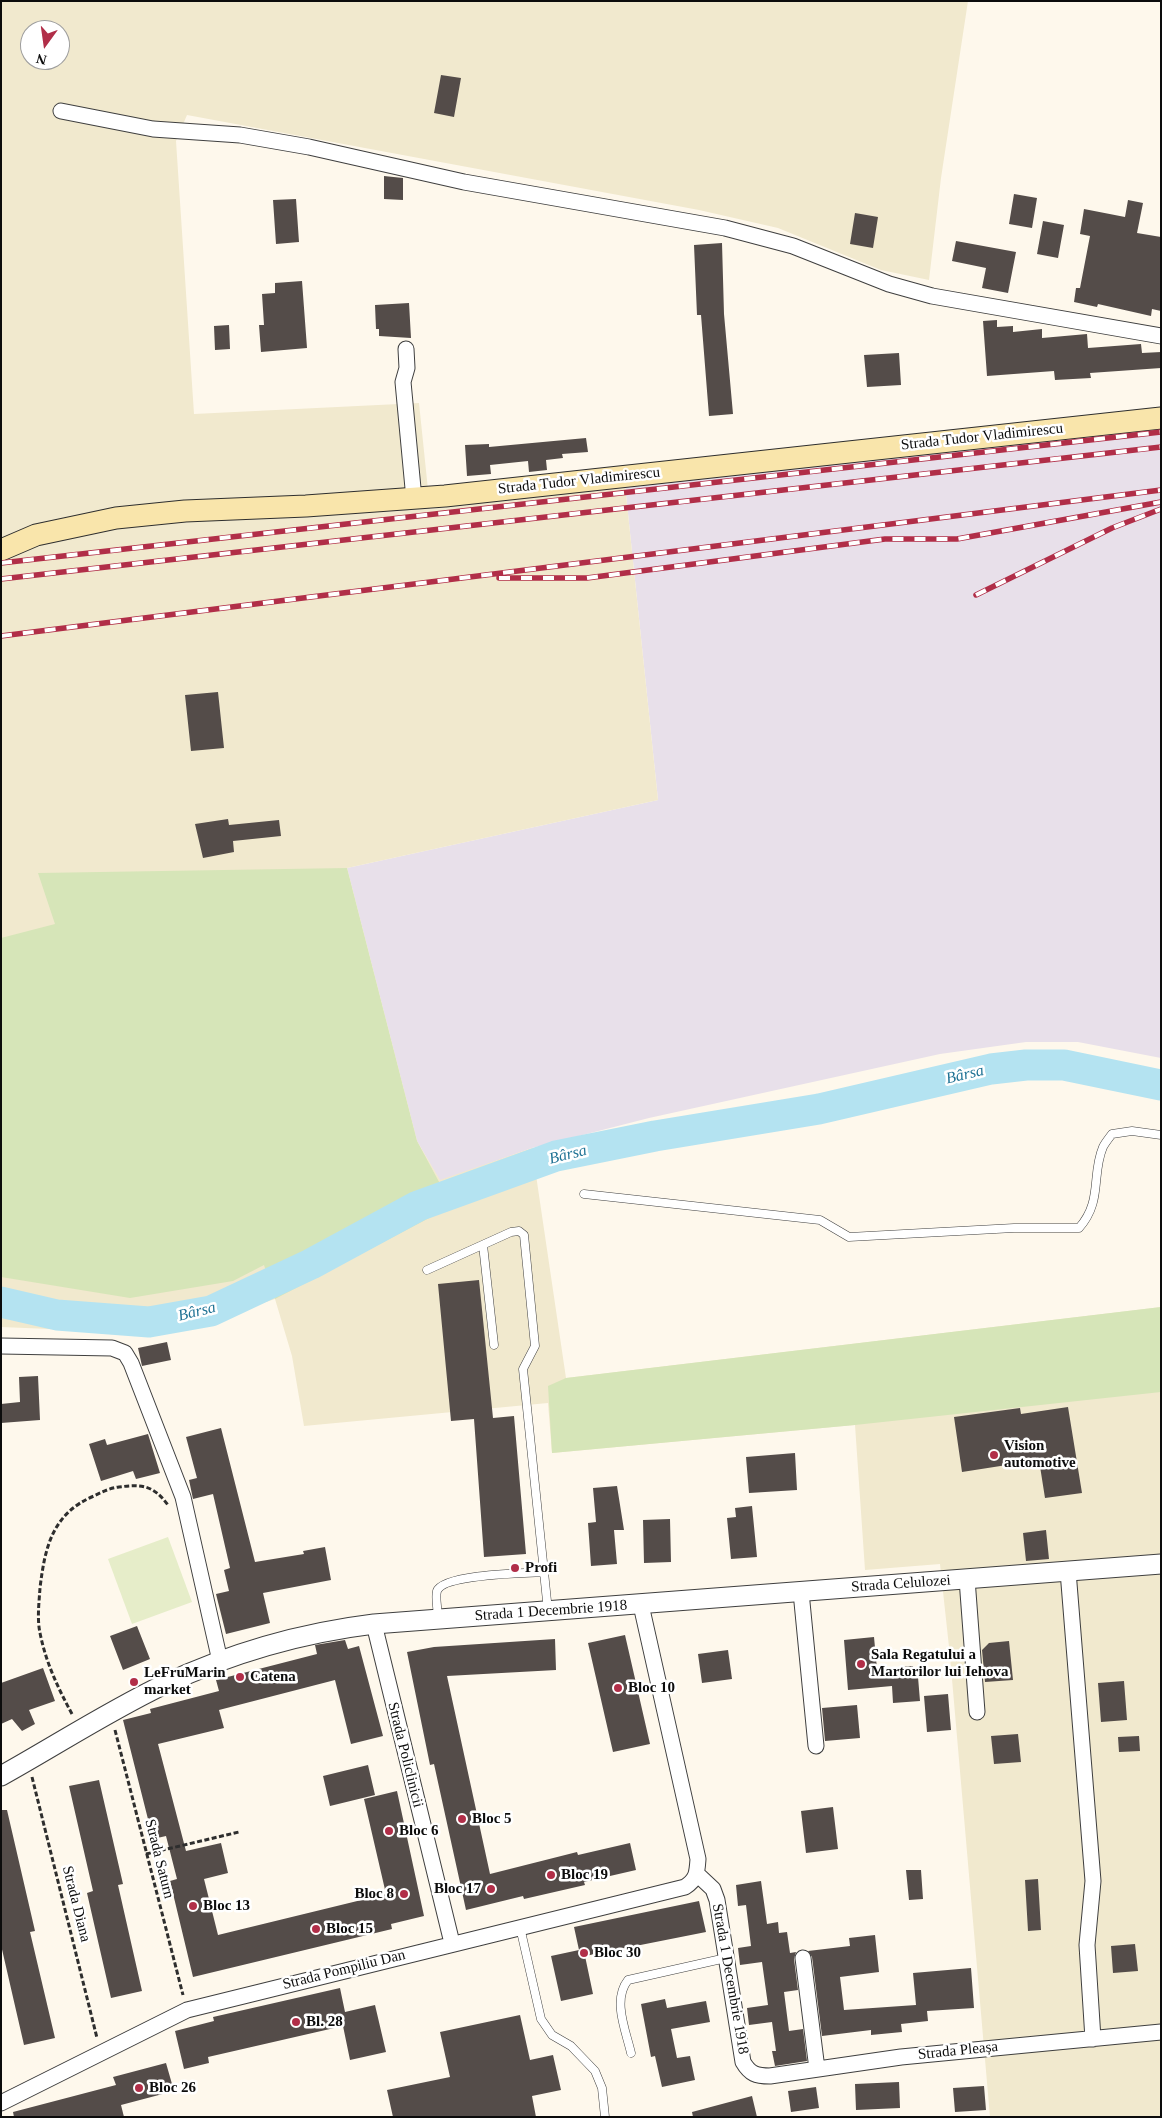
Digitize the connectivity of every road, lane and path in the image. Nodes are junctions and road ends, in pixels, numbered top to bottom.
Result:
1 (61, 111) dead end
2 (1161, 336) edge
3 (406, 349) dead end
4 (1161, 418) edge
5 (414, 498) junction
6 (1, 550) edge
7 (1161, 1135) edge
8 (584, 1194) dead end
9 (483, 1245) junction
10 (427, 1270) dead end
11 (494, 1345) dead end
12 (1, 1346) edge
13 (172, 1512) dead end
14 (1161, 1564) edge
15 (1068, 1571) junction
16 (544, 1572) junction
17 (967, 1579) junction
18 (801, 1592) junction
19 (641, 1605) junction
20 (548, 1611) junction
21 (438, 1619) junction
22 (374, 1624) junction
23 (220, 1661) junction
24 (977, 1712) dead end
25 (110, 1713) junction
26 (81, 1730) junction
27 (816, 1746) dead end
28 (28, 1761) junction
29 (1, 1776) edge
30 (239, 1832) dead end
31 (146, 1854) junction
32 (697, 1874) junction
33 (520, 1927) junction
34 (452, 1943) junction
35 (726, 1958) junction
36 (803, 1958) dead end
37 (186, 2010) junction
38 (1161, 2032) edge
39 (1093, 2039) junction
40 (101, 2053) junction
41 (631, 2053) dead end
42 (817, 2069) junction
43 (757, 2076) joint
44 (1, 2103) edge
45 (606, 2117) edge

1 - 2 street
3 - 5 street
4 - 5 main road, Strada Tudor Vladimirescu
5 - 6 main road, Strada Tudor Vladimirescu
7 - 8 lane
9 - 10 lane
9 - 11 lane
9 - 16 lane
12 - 23 street
13 - 26 path
14 - 15 street, Strada Celulozei
15 - 17 street, Strada Celulozei
15 - 39 street
16 - 20 lane
16 - 21 lane
17 - 18 street, Strada Celulozei
17 - 24 street
18 - 19 street, Strada Celulozei
18 - 27 street
19 - 20 street, Strada 1 Decembrie 1918
19 - 32 street, Strada 1 Decembrie 1918
20 - 21 street, Strada 1 Decembrie 1918
21 - 22 street, Strada 1 Decembrie 1918
22 - 23 street, Strada 1 Decembrie 1918
22 - 34 street, Strada Policlinicii
23 - 25 street, Strada 1 Decembrie 1918
25 - 26 street, Strada 1 Decembrie 1918
25 - 31 path, Strada Saturn
26 - 28 street, Strada 1 Decembrie 1918
28 - 29 street, Strada 1 Decembrie 1918
28 - 40 path, Strada Diana
30 - 31 path
31 - 37 path, Strada Saturn
32 - 33 street, Strada Pompiliu Dan
32 - 35 street, Strada 1 Decembrie 1918
33 - 34 street, Strada Pompiliu Dan
33 - 45 lane
34 - 37 street, Strada Pompiliu Dan
35 - 41 lane
35 - 43 street, Strada 1 Decembrie 1918
36 - 42 street
37 - 40 street, Strada Pompiliu Dan
38 - 39 street, Strada Pleașa
39 - 42 street, Strada Pleașa
40 - 44 street, Strada Pompiliu Dan
42 - 43 street, Strada Pleașa

